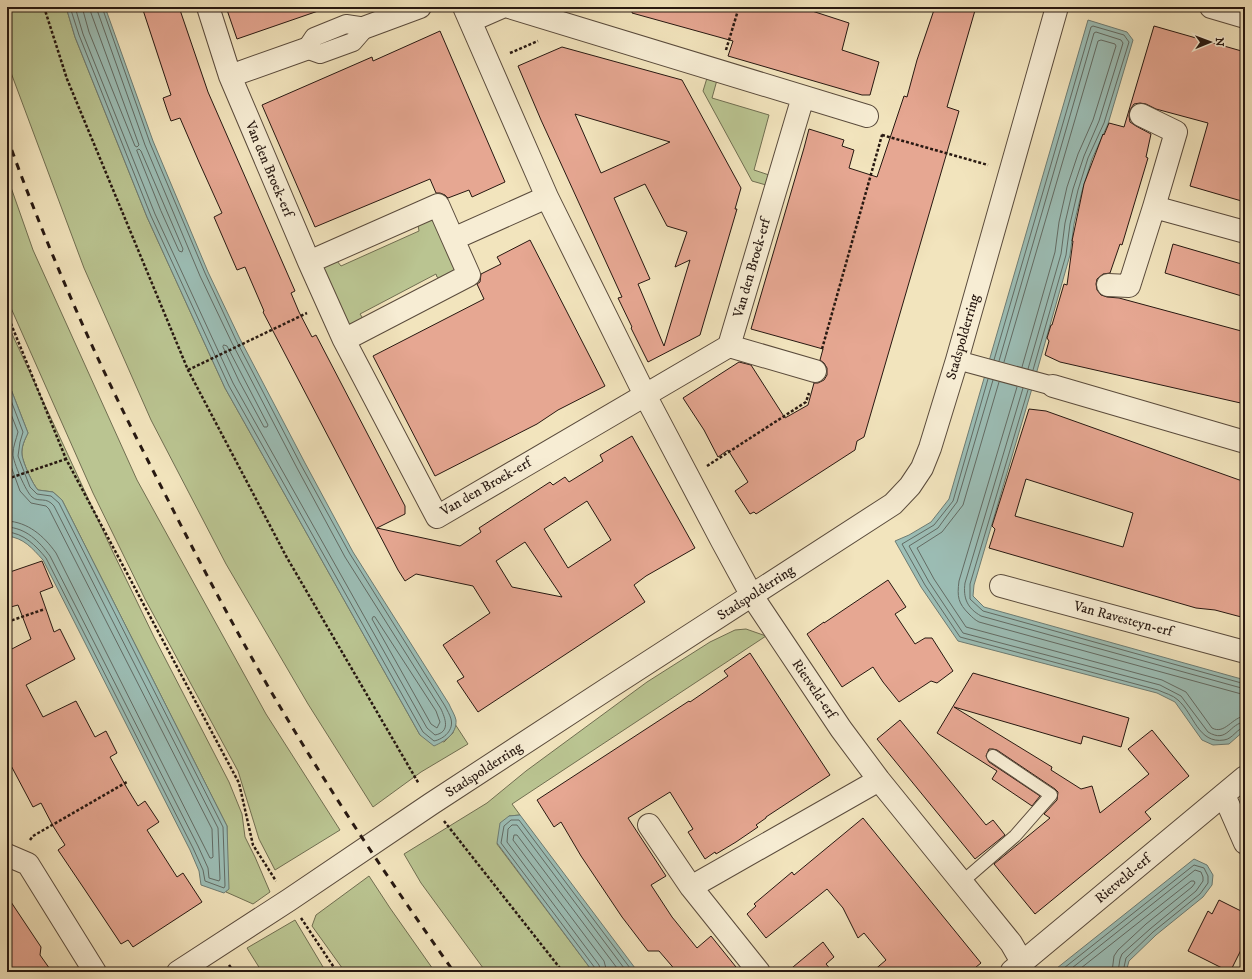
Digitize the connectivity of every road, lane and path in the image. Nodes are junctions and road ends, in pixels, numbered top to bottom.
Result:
1 (44, 7) edge
2 (208, 7) edge
3 (420, 7) edge
4 (502, 7) edge
5 (509, 7) edge
6 (739, 7) edge
7 (1057, 7) edge
8 (1211, 7) edge
9 (467, 14) edge
10 (1245, 17) edge
11 (572, 26) junction
12 (366, 27) joint
13 (306, 49) joint
14 (488, 63) junction
15 (720, 72) junction
16 (230, 76) junction
17 (803, 97) junction
18 (1141, 115) dead end
19 (867, 116) joint
20 (882, 135) junction
21 (1010, 172) junction
22 (547, 197) junction
23 (1154, 207) junction
24 (1245, 232) edge
25 (453, 240) junction
26 (309, 262) junction
27 (1108, 285) dead end
28 (328, 303) junction
29 (7, 314) edge
30 (344, 340) junction
31 (729, 346) junction
32 (957, 360) junction
33 (188, 370) junction
34 (815, 371) junction
35 (1045, 385) joint
36 (645, 395) junction
37 (1245, 442) edge
38 (66, 459) junction
39 (689, 478) junction
40 (7, 479) edge
41 (1001, 586) dead end
42 (752, 596) junction
43 (45, 609) dead end
44 (7, 622) edge
45 (1245, 652) edge
46 (993, 756) dead end
47 (1245, 777) edge
48 (879, 780) junction
49 (127, 782) dead end
50 (1224, 795) junction
51 (431, 804) junction
52 (649, 825) dead end
53 (1245, 843) edge
54 (12, 857) edge
55 (962, 882) junction
56 (691, 887) junction
57 (289, 900) junction
58 (1019, 969) edge
59 (95, 972) edge
60 (178, 972) edge
61 (337, 972) edge
62 (563, 972) edge
63 (759, 972) edge

1 - 33 path
2 - 16 street, Van den Broek-erf
3 - 12 street
4 - 9 street
5 - 11 street
6 - 15 path
7 - 21 street, Stadspolderring
8 - 10 street
9 - 14 street
11 - 14 path
11 - 15 street
12 - 13 street
13 - 16 street
14 - 22 street
15 - 17 street
16 - 26 street, Van den Broek-erf
17 - 19 street
17 - 31 street, Van den Broek-erf
18 - 23 street
19 - 20 path
20 - 21 path
20 - 34 path
21 - 32 street, Stadspolderring
22 - 25 street
22 - 36 street
23 - 24 street
23 - 27 street
25 - 26 street
25 - 30 street
26 - 28 street, Van den Broek-erf
28 - 30 street, Van den Broek-erf
28 - 33 path
29 - 38 path
30 - 36 street, Van den Broek-erf
31 - 34 street
31 - 36 street, Van den Broek-erf
32 - 35 street
32 - 42 street, Stadspolderring
33 - 51 path
34 - 39 path
35 - 37 street
36 - 39 street
38 - 40 path
38 - 57 path
39 - 42 street
41 - 45 street, Van Ravesteyn-erf
42 - 48 street, Rietveld-erf
42 - 51 street, Stadspolderring
43 - 44 path
46 - 55 lane
47 - 50 street, Rietveld-erf
48 - 55 street, Rietveld-erf
48 - 56 street
49 - 54 path
50 - 53 street
50 - 58 street, Rietveld-erf
51 - 57 street, Stadspolderring
51 - 62 path
52 - 56 street
54 - 59 street
55 - 58 street, Rietveld-erf
56 - 63 street
57 - 60 street, Stadspolderring
57 - 61 path

